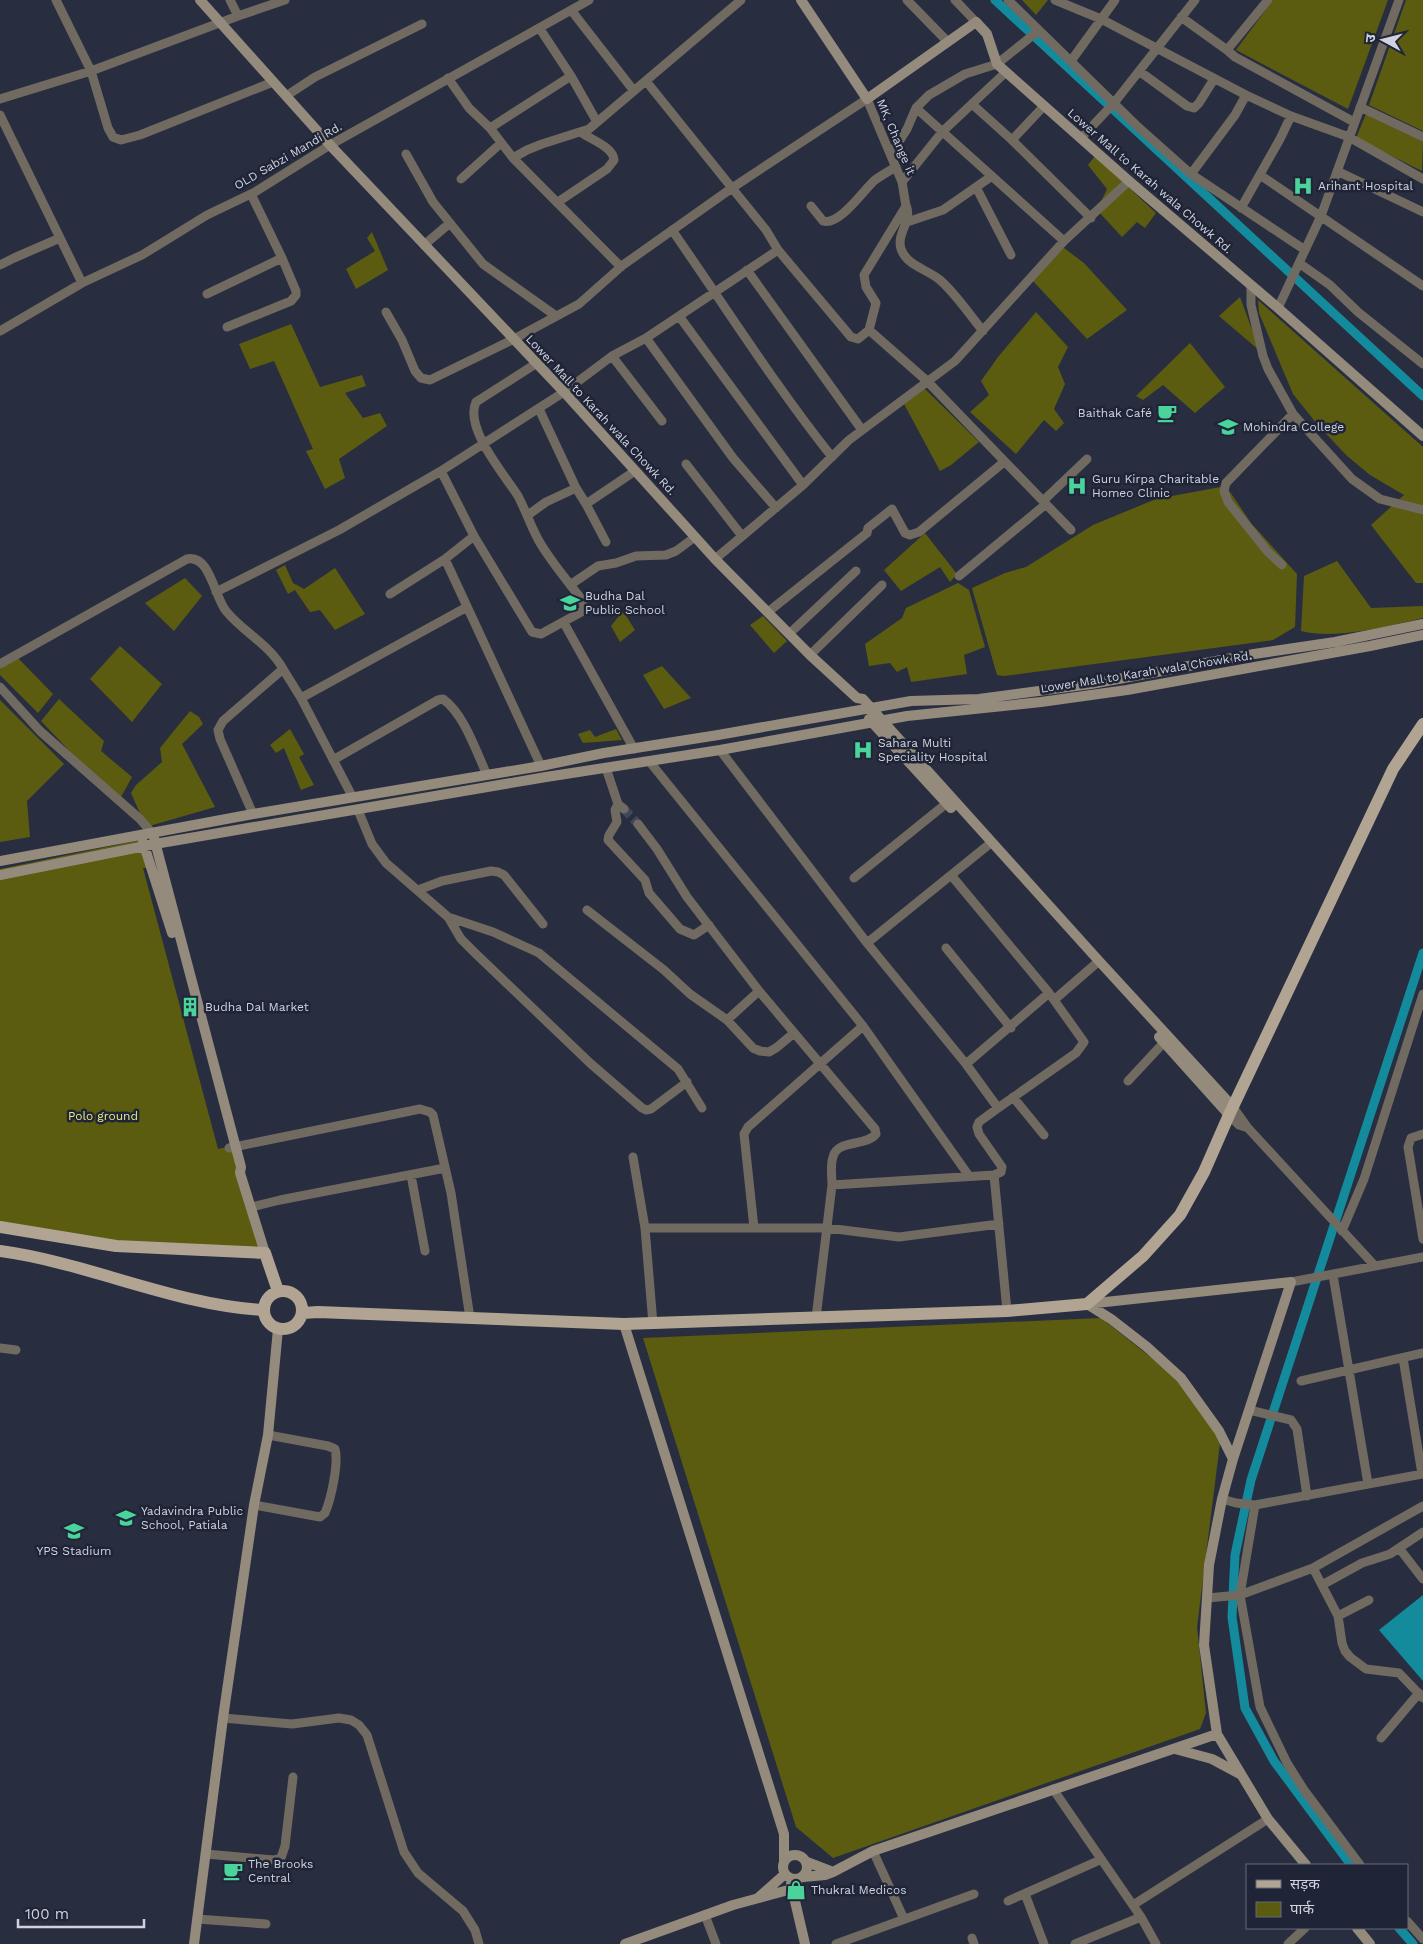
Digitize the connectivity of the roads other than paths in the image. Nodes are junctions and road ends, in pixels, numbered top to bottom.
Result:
1 (56, 0) edge
2 (200, 0) edge
3 (230, 0) edge
4 (285, 0) edge
5 (588, 0) edge
6 (741, 0) edge
7 (802, 0) edge
8 (907, 0) edge
9 (955, 0) edge
10 (1008, 0) edge
11 (1055, 0) edge
12 (1116, 0) edge
13 (1195, 0) edge
14 (1268, 0) edge
15 (1398, 0) edge
16 (572, 10) junction
17 (238, 16) junction
18 (1181, 17) junction
19 (1101, 18) junction
20 (976, 22) junction
21 (220, 23) junction
22 (422, 24) dead end
23 (540, 29) junction
24 (1036, 33) junction
25 (947, 41) junction
26 (1157, 49) junction
27 (1227, 50) junction
28 (1071, 61) junction
29 (997, 64) junction
30 (91, 71) junction
31 (1139, 71) junction
32 (1006, 72) junction
33 (571, 76) junction
34 (448, 78) junction
35 (1214, 79) junction
36 (646, 81) junction
37 (273, 82) junction
38 (634, 91) junction
39 (1246, 95) junction
40 (286, 96) junction
41 (867, 99) junction
42 (0, 100) edge
43 (972, 104) junction
44 (1111, 105) junction
45 (1044, 106) junction
46 (1360, 107) junction
47 (916, 108) junction
48 (0, 115) edge
49 (1291, 116) junction
50 (597, 122) junction
51 (1354, 122) junction
52 (490, 128) junction
53 (582, 132) junction
54 (942, 132) junction
55 (1349, 137) junction
56 (1423, 137) edge
57 (1081, 138) junction
58 (1012, 140) junction
59 (501, 143) junction
60 (330, 145) junction
61 (406, 154) dead end
62 (891, 154) junction
63 (513, 158) junction
64 (896, 167) junction
65 (1337, 170) junction
66 (1191, 174) junction
67 (1260, 175) junction
68 (992, 176) junction
69 (461, 179) dead end
70 (1423, 179) edge
71 (1129, 181) junction
72 (902, 182) junction
73 (976, 187) junction
74 (732, 188) junction
75 (251, 194) junction
76 (558, 202) junction
77 (810, 206) dead end
78 (906, 206) junction
79 (1241, 208) junction
80 (1423, 212) edge
81 (1320, 216) junction
82 (1091, 218) junction
83 (450, 222) junction
84 (908, 222) junction
85 (672, 230) junction
86 (60, 238) junction
87 (1064, 241) junction
88 (424, 245) junction
89 (778, 250) junction
90 (1305, 250) junction
91 (1011, 255) dead end
92 (282, 258) junction
93 (0, 266) edge
94 (620, 267) junction
95 (1297, 267) junction
96 (747, 270) junction
97 (82, 283) junction
98 (1251, 285) junction
99 (1423, 286) edge
100 (715, 292) junction
101 (207, 294) dead end
102 (1278, 308) junction
103 (386, 312) dead end
104 (556, 316) junction
105 (680, 316) junction
106 (227, 327) dead end
107 (869, 330) junction
108 (0, 331) edge
109 (983, 331) junction
110 (646, 338) junction
111 (514, 339) junction
112 (612, 356) junction
113 (537, 363) junction
114 (1423, 364) edge
115 (927, 381) junction
116 (564, 392) junction
117 (539, 409) junction
118 (1293, 414) junction
119 (662, 421) dead end
120 (862, 430) junction
121 (1423, 436) edge
122 (483, 444) junction
123 (832, 457) junction
124 (1087, 459) dead end
125 (1004, 462) junction
126 (686, 464) dead end
127 (441, 470) junction
128 (635, 471) junction
129 (803, 485) junction
130 (576, 488) junction
131 (1045, 502) junction
132 (586, 504) junction
133 (776, 508) junction
134 (1423, 510) edge
135 (528, 515) junction
136 (1071, 530) dead end
137 (474, 536) junction
138 (742, 536) junction
139 (695, 537) junction
140 (606, 542) dead end
141 (445, 559) junction
142 (714, 559) junction
143 (1282, 565) dead end
144 (856, 571) dead end
145 (959, 576) dead end
146 (570, 584) junction
147 (882, 584) dead end
148 (216, 592) junction
149 (390, 594) dead end
150 (466, 607) junction
151 (768, 612) junction
152 (564, 623) junction
153 (1423, 624) edge
154 (790, 634) junction
155 (1423, 635) edge
156 (810, 655) junction
157 (0, 664) edge
158 (283, 669) junction
159 (1095, 683) junction
160 (0, 686) edge
161 (1098, 694) junction
162 (301, 698) junction
163 (866, 709) junction
164 (877, 722) junction
165 (1423, 724) edge
166 (671, 743) junction
167 (634, 749) junction
168 (720, 750) junction
169 (675, 757) junction
170 (333, 760) junction
171 (649, 761) junction
172 (540, 766) junction
173 (606, 768) junction
174 (487, 774) junction
175 (352, 797) junction
176 (947, 803) junction
177 (358, 810) junction
178 (254, 814) junction
179 (140, 819) junction
180 (638, 824) tunnel mouth
181 (152, 832) junction
182 (141, 834) junction
183 (155, 844) junction
184 (989, 844) junction
185 (145, 846) junction
186 (0, 861) edge
187 (0, 875) edge
188 (951, 875) junction
189 (854, 878) dead end
190 (418, 890) junction
191 (587, 910) dead end
192 (448, 917) junction
193 (543, 924) dead end
194 (709, 925) junction
195 (867, 943) junction
196 (946, 948) dead end
197 (1096, 963) junction
198 (759, 991) junction
199 (1423, 994) edge
200 (1052, 997) junction
201 (727, 1020) junction
202 (1419, 1020) edge
203 (863, 1026) junction
204 (1011, 1028) junction
205 (794, 1033) junction
206 (1166, 1040) junction
207 (820, 1064) junction
208 (966, 1064) junction
209 (1128, 1081) dead end
210 (687, 1082) junction
211 (1013, 1098) junction
212 (702, 1108) dead end
213 (998, 1108) junction
214 (1231, 1111) junction
215 (1423, 1134) edge
216 (1044, 1135) dead end
217 (232, 1147) junction
218 (633, 1157) dead end
219 (445, 1168) junction
220 (411, 1175) junction
221 (994, 1175) junction
222 (969, 1176) junction
223 (832, 1185) junction
224 (251, 1207) junction
225 (999, 1224) junction
226 (0, 1227) edge
227 (645, 1228) junction
228 (754, 1228) junction
229 (827, 1228) junction
230 (1342, 1231) junction
231 (1423, 1239) edge
232 (0, 1250) edge
233 (425, 1251) dead end
234 (265, 1253) junction
235 (1423, 1257) edge
236 (1375, 1266) junction
237 (1333, 1274) junction
238 (1291, 1282) junction
239 (278, 1291) junction
240 (1086, 1304) junction
241 (264, 1310) junction
242 (1007, 1311) junction
243 (302, 1313) junction
244 (470, 1318) junction
245 (816, 1318) junction
246 (624, 1324) junction
247 (653, 1324) junction
248 (278, 1329) junction
249 (0, 1348) edge
250 (16, 1350) dead end
251 (1423, 1354) edge
252 (1403, 1358) junction
253 (1348, 1369) junction
254 (1301, 1381) dead end
255 (1249, 1410) junction
256 (268, 1435) junction
257 (1233, 1459) junction
258 (1423, 1474) edge
259 (1368, 1484) junction
260 (1307, 1496) junction
261 (1222, 1499) junction
262 (254, 1505) junction
263 (1253, 1505) junction
264 (1423, 1506) edge
265 (1423, 1532) edge
266 (1399, 1548) junction
267 (1313, 1568) junction
268 (1423, 1579) edge
269 (1322, 1585) junction
270 (1237, 1596) junction
271 (1207, 1598) junction
272 (1369, 1600) dead end
273 (1338, 1616) junction
274 (1421, 1695) edge
275 (223, 1718) junction
276 (1217, 1734) junction
277 (1381, 1738) dead end
278 (1174, 1748) junction
279 (1241, 1774) junction
280 (293, 1777) dead end
281 (1052, 1789) junction
282 (1268, 1819) junction
283 (784, 1834) junction
284 (873, 1851) junction
285 (206, 1854) junction
286 (804, 1859) junction
287 (1100, 1860) junction
288 (784, 1862) junction
289 (1305, 1864) edge
290 (1359, 1864) edge
291 (833, 1872) junction
292 (803, 1877) junction
293 (789, 1881) junction
294 (974, 1894) dead end
295 (1025, 1894) junction
296 (758, 1897) junction
297 (1008, 1901) dead end
298 (1133, 1905) junction
299 (705, 1915) junction
300 (1142, 1917) junction
301 (197, 1919) junction
302 (904, 1919) junction
303 (1408, 1921) edge
304 (266, 1924) dead end
305 (1304, 1929) edge
306 (1358, 1929) edge
307 (1423, 1939) edge
308 (194, 1944) edge
309 (478, 1944) edge
310 (624, 1944) edge
311 (716, 1944) edge
312 (805, 1944) edge
313 (836, 1944) edge
314 (1044, 1944) edge
315 (1074, 1944) edge
316 (1156, 1944) edge
317 (1288, 1944) edge
318 (1370, 1944) edge

1 - 30 street
2 - 21 street, Lower Mall to Karah wala Chowk Rd.
3 - 17 street
4 - 17 street
5 - 16 street, OLD Sabzi Mandi Rd.
6 - 36 street
7 - 41 street
8 - 25 street
9 - 20 street
10 - 24 street
11 - 19 street
12 - 19 street
13 - 18 street
14 - 27 street
15 - 46 street
16 - 23 street, OLD Sabzi Mandi Rd.
16 - 38 street
17 - 21 street
18 - 26 street
18 - 27 street
19 - 26 street
19 - 28 street
20 - 25 street
20 - 29 street, Lower Mall to Karah wala Chowk Rd.
21 - 30 street
21 - 37 street, Lower Mall to Karah wala Chowk Rd.
22 - 40 street
23 - 33 street
23 - 34 street, OLD Sabzi Mandi Rd.
24 - 28 street
24 - 29 street
25 - 41 street
26 - 31 street
26 - 35 street
27 - 51 street
28 - 44 street
29 - 32 street, Lower Mall to Karah wala Chowk Rd.
29 - 47 street
30 - 37 street
30 - 42 street
31 - 35 street
31 - 44 street
32 - 43 street
32 - 45 street, Lower Mall to Karah wala Chowk Rd.
33 - 50 street
33 - 52 street
34 - 52 street
34 - 60 street, OLD Sabzi Mandi Rd.
35 - 39 street
36 - 38 street
36 - 74 street
37 - 40 street, Lower Mall to Karah wala Chowk Rd.
38 - 50 street
39 - 49 street
39 - 66 street
40 - 60 street, Lower Mall to Karah wala Chowk Rd.
41 - 62 street, MK, Change it
41 - 74 street, MK, Change it
43 - 54 street
43 - 58 street
44 - 57 street
44 - 66 street
45 - 57 street, Lower Mall to Karah wala Chowk Rd.
45 - 58 street
46 - 51 street
46 - 56 street
47 - 54 street
47 - 62 street
48 - 86 street
49 - 55 street
49 - 67 street
50 - 53 street
51 - 55 street
52 - 59 street
53 - 63 street
53 - 76 street
54 - 68 street
54 - 72 street
55 - 65 street
55 - 70 street
57 - 71 street, Lower Mall to Karah wala Chowk Rd.
58 - 82 street
59 - 63 street
59 - 69 street
60 - 75 street, OLD Sabzi Mandi Rd.
60 - 88 street, Lower Mall to Karah wala Chowk Rd.
61 - 83 street
62 - 64 street, MK, Change it
63 - 76 street
64 - 72 street, MK, Change it
64 - 77 street
65 - 80 street
65 - 81 street
66 - 79 street
67 - 79 street
67 - 81 street
68 - 73 street
68 - 87 street
71 - 82 street
71 - 98 street, Lower Mall to Karah wala Chowk Rd.
72 - 78 street, MK, Change it
73 - 84 street
73 - 91 street
74 - 85 street, MK, Change it
74 - 89 street
75 - 92 street
75 - 97 street, OLD Sabzi Mandi Rd.
76 - 94 street
78 - 84 street, MK, Change it
78 - 107 street
79 - 90 street
81 - 90 street
81 - 99 street
82 - 87 street
83 - 88 street
83 - 104 street
84 - 109 street
85 - 94 street, MK, Change it
85 - 100 street
86 - 93 street
86 - 97 street
87 - 109 street
88 - 111 street, Lower Mall to Karah wala Chowk Rd.
89 - 96 street
89 - 107 street
90 - 95 street
92 - 101 street
92 - 106 street
94 - 104 street, MK, Change it
95 - 102 street
95 - 114 street
96 - 100 street
96 - 120 street
97 - 108 street, OLD Sabzi Mandi Rd.
98 - 102 street, Lower Mall to Karah wala Chowk Rd.
98 - 118 street
100 - 105 street
100 - 123 street
102 - 121 street, Lower Mall to Karah wala Chowk Rd.
103 - 111 street, MK, Change it
104 - 111 street, MK, Change it
105 - 110 street
105 - 129 street
107 - 115 street
109 - 115 street
110 - 112 street
110 - 133 street
111 - 113 street, Lower Mall to Karah wala Chowk Rd.
112 - 116 street
112 - 119 street
113 - 116 street, Lower Mall to Karah wala Chowk Rd.
113 - 122 street
115 - 120 street
115 - 125 street
116 - 117 street
116 - 128 street, Lower Mall to Karah wala Chowk Rd.
117 - 122 street
117 - 130 street
118 - 134 street
118 - 143 street
120 - 123 street
122 - 127 street
122 - 135 street
123 - 129 street
124 - 131 street
125 - 131 street
125 - 151 street
126 - 138 street
127 - 137 street
127 - 148 street
128 - 132 street
128 - 139 street, Lower Mall to Karah wala Chowk Rd.
129 - 133 street
130 - 132 street
130 - 135 street
131 - 136 street
131 - 145 street
132 - 140 street
133 - 138 street
135 - 146 street
137 - 141 street
137 - 152 street
138 - 142 street
139 - 142 street, Lower Mall to Karah wala Chowk Rd.
139 - 146 street
141 - 149 street
141 - 150 street
142 - 151 street, Lower Mall to Karah wala Chowk Rd.
144 - 154 street
146 - 152 street
147 - 156 street
148 - 157 street
148 - 158 street
150 - 162 street
150 - 172 street
151 - 154 street, Lower Mall to Karah wala Chowk Rd.
152 - 167 street
153 - 159 street
154 - 156 street, Lower Mall to Karah wala Chowk Rd.
155 - 161 street, Lower Mall to Karah wala Chowk Rd.
156 - 163 street, Lower Mall to Karah wala Chowk Rd.
158 - 162 street
158 - 178 street
159 - 161 street
159 - 163 street
160 - 179 street
161 - 164 street, Lower Mall to Karah wala Chowk Rd.
162 - 170 street
163 - 164 street, Lower Mall to Karah wala Chowk Rd.
163 - 166 street
164 - 168 street
164 - 176 street
164 - 184 street
165 - 214 main road
166 - 167 street
166 - 169 street
167 - 172 street
168 - 169 street
168 - 195 street
169 - 171 street
170 - 174 street
170 - 175 street
171 - 173 street
171 - 203 street
172 - 174 street
173 - 177 street
173 - 194 street
174 - 175 street
175 - 178 street
176 - 184 street
176 - 189 street
177 - 183 street
177 - 190 street
178 - 181 street
179 - 181 street
179 - 182 street
180 - 194 street
181 - 182 street
181 - 183 street
182 - 185 street
182 - 186 street
183 - 185 street
183 - 217 street
184 - 188 street
184 - 197 street
185 - 187 street
185 - 217 street
188 - 195 street
188 - 200 street
190 - 192 street
190 - 193 street
191 - 201 street
192 - 210 street
192 - 210 street
194 - 198 street
195 - 208 street
196 - 204 street
197 - 200 street
197 - 206 street
198 - 201 street
198 - 205 street
199 - 202 street
200 - 204 street
200 - 211 street
201 - 205 street
202 - 230 street
203 - 207 street
203 - 222 street
204 - 208 street
205 - 207 street
206 - 209 street
206 - 214 street
207 - 223 street
207 - 228 street
208 - 213 street
210 - 212 street
211 - 213 street
211 - 216 street
213 - 221 street
214 - 230 street
214 - 240 main road
215 - 231 street
217 - 219 street
217 - 224 street
218 - 227 street
219 - 220 street
219 - 244 street
220 - 224 street
220 - 233 street
221 - 222 street
221 - 225 street
222 - 223 street
223 - 229 street
224 - 234 street
225 - 229 street
225 - 242 street
226 - 234 main road
227 - 228 street
227 - 247 street
228 - 229 street
229 - 245 street
230 - 236 street
232 - 241 main road
234 - 239 main road
235 - 236 street
236 - 237 street
237 - 238 street
237 - 253 street
238 - 240 street
238 - 255 street
239 - 241 main road
239 - 243 main road
240 - 242 main road
240 - 257 street
241 - 248 main road
242 - 245 main road
243 - 244 main road
243 - 248 main road
244 - 246 main road
245 - 247 main road
246 - 247 main road
246 - 283 street
248 - 256 street
249 - 250 street
251 - 252 street
252 - 253 street
252 - 258 street
253 - 254 street
253 - 259 street
255 - 257 street
255 - 260 street
256 - 262 street
256 - 262 street
257 - 261 street
258 - 259 street
259 - 260 street
260 - 263 street
261 - 263 street
261 - 271 street
262 - 275 street
263 - 270 street
264 - 267 street
265 - 266 street
266 - 268 street
266 - 269 street
267 - 269 street
267 - 270 street
269 - 273 street
270 - 271 street
270 - 290 street
271 - 276 street
272 - 273 street
273 - 274 street
274 - 277 street
275 - 285 street
275 - 309 street
276 - 278 street
276 - 279 street
278 - 279 street
278 - 281 street
279 - 282 street
280 - 285 street
281 - 284 street
281 - 287 street
282 - 289 street
282 - 298 street
283 - 286 street
283 - 288 street
284 - 291 street
284 - 302 street
285 - 301 street
286 - 288 street
286 - 291 street
286 - 292 street
287 - 295 street
287 - 298 street
288 - 293 street
291 - 292 street
292 - 293 street
293 - 296 street
293 - 296 street
293 - 312 street
294 - 302 street
295 - 297 street
295 - 314 street
296 - 299 street
298 - 300 street
299 - 310 street
299 - 311 street
300 - 315 street
300 - 316 street
301 - 304 street
301 - 308 street
302 - 313 street
303 - 307 street
305 - 317 street
306 - 318 street

